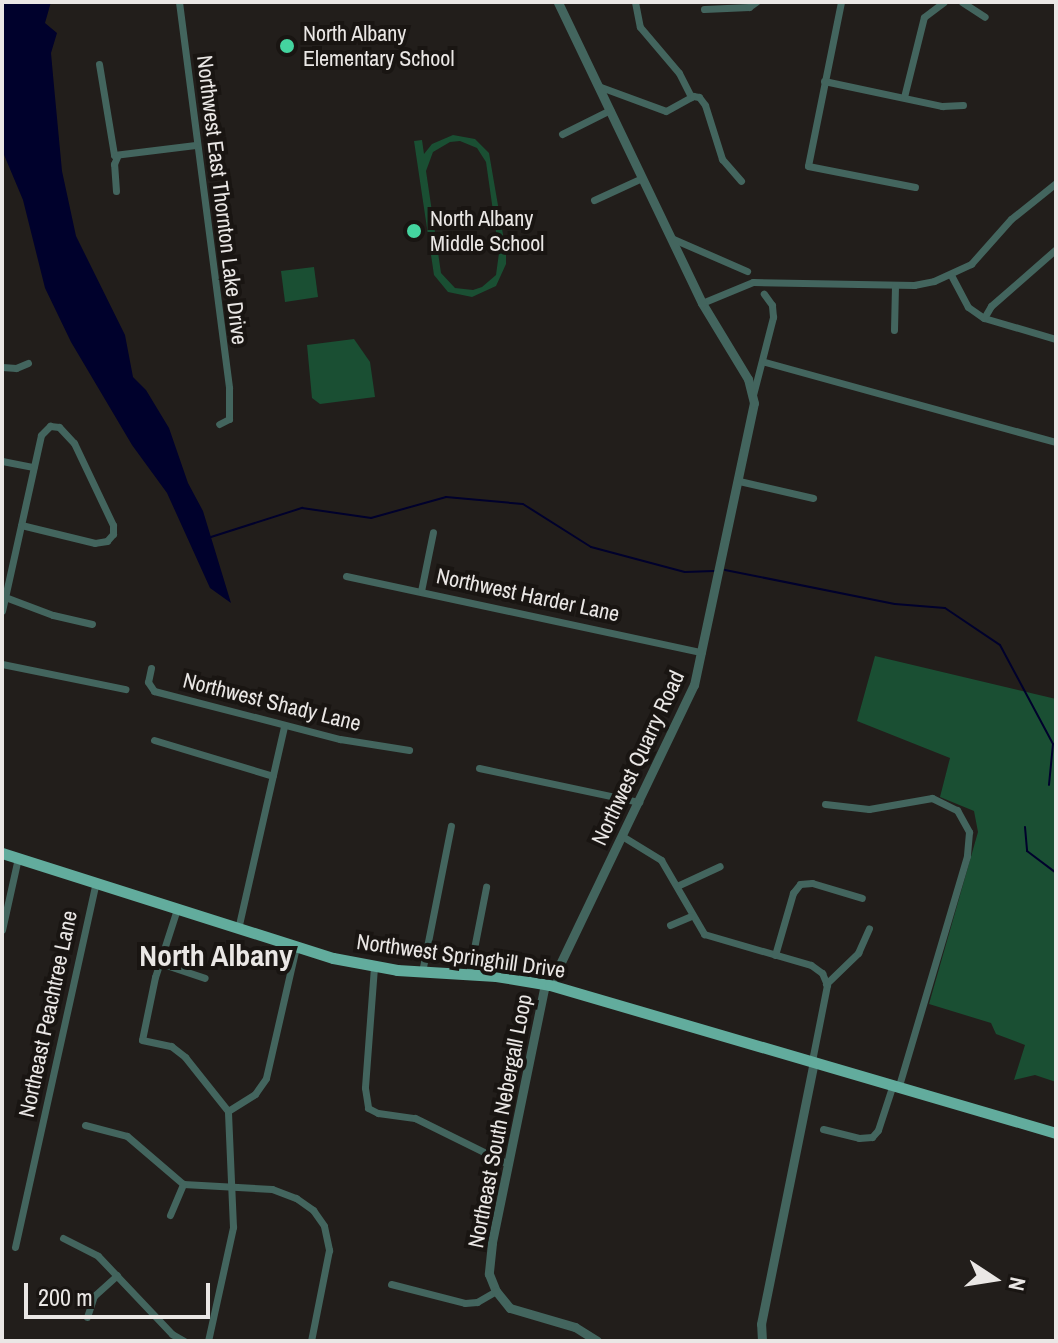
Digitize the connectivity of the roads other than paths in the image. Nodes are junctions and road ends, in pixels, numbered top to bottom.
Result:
1 (179, 2) edge
2 (558, 2) edge
3 (635, 2) edge
4 (756, 2) edge
5 (841, 2) edge
6 (944, 2) edge
7 (962, 2) edge
8 (704, 9) dead end
9 (985, 17) dead end
10 (99, 64) dead end
11 (824, 81) junction
12 (598, 86) junction
13 (691, 97) junction
14 (904, 97) junction
15 (963, 105) dead end
16 (610, 110) junction
17 (562, 134) dead end
18 (195, 145) junction
19 (117, 157) junction
20 (642, 178) junction
21 (741, 181) dead end
22 (1056, 183) edge
23 (915, 187) dead end
24 (116, 191) dead end
25 (594, 200) dead end
26 (671, 238) junction
27 (1056, 249) edge
28 (747, 271) dead end
29 (951, 275) junction
30 (895, 285) junction
31 (764, 294) dead end
32 (702, 303) junction
33 (984, 318) junction
34 (894, 330) dead end
35 (1056, 339) edge
36 (765, 362) junction
37 (28, 363) dead end
38 (2, 367) edge
39 (753, 395) junction
40 (219, 424) dead end
41 (1056, 442) edge
42 (2, 461) edge
43 (33, 467) junction
44 (739, 481) junction
45 (813, 498) dead end
46 (21, 525) junction
47 (433, 532) dead end
48 (346, 576) dead end
49 (421, 591) junction
50 (5, 597) junction
51 (2, 611) edge
52 (92, 624) dead end
53 (702, 652) junction
54 (2, 664) edge
55 (151, 668) dead end
56 (125, 689) dead end
57 (284, 726) junction
58 (154, 740) dead end
59 (409, 750) dead end
60 (479, 768) dead end
61 (273, 776) junction
62 (639, 802) junction
63 (825, 804) dead end
64 (451, 826) dead end
65 (622, 836) junction
66 (2, 853) edge
67 (18, 858) junction
68 (720, 866) dead end
69 (96, 883) junction
70 (677, 886) junction
71 (486, 887) dead end
72 (862, 898) dead end
73 (177, 909) junction
74 (691, 916) junction
75 (670, 925) dead end
76 (869, 928) dead end
77 (238, 929) junction
78 (2, 930) edge
79 (296, 947) junction
80 (775, 955) junction
81 (160, 963) junction
82 (374, 967) junction
83 (422, 972) junction
84 (469, 974) junction
85 (205, 978) dead end
86 (548, 984) junction
87 (826, 984) junction
88 (813, 1061) junction
89 (896, 1085) junction
90 (228, 1111) junction
91 (85, 1125) dead end
92 (823, 1129) dead end
93 (1056, 1133) edge
94 (508, 1164) junction
95 (183, 1184) junction
96 (232, 1186) junction
97 (170, 1215) dead end
98 (63, 1238) dead end
99 (15, 1247) dead end
100 (117, 1275) junction
101 (391, 1284) dead end
102 (496, 1291) junction
103 (87, 1317) dead end
104 (184, 1341) edge
105 (208, 1341) edge
106 (311, 1341) edge
107 (597, 1341) edge
108 (762, 1341) edge

1 - 18 street, Northwest East Thornton Lake Drive
2 - 12 street
3 - 13 street
4 - 8 street
5 - 11 street
6 - 14 street
7 - 9 street
10 - 19 street
11 - 14 street
11 - 23 street
12 - 13 street
12 - 16 street
13 - 21 street
14 - 15 street
16 - 17 street
16 - 20 street
18 - 19 street
18 - 40 street, Northwest East Thornton Lake Drive
19 - 24 street
20 - 25 street
20 - 26 street
22 - 29 street
26 - 28 street
26 - 32 street
27 - 33 street
29 - 30 street
29 - 33 street
30 - 32 street
30 - 34 street
31 - 36 street, Northwest Quarry Road
32 - 39 street
33 - 35 street
36 - 39 street, Northwest Quarry Road
36 - 41 street
37 - 38 street
39 - 44 street, Northwest Quarry Road
42 - 43 street
43 - 46 street
43 - 46 street
44 - 45 street
44 - 53 street, Northwest Quarry Road
46 - 50 street
47 - 49 street
48 - 49 street, Northwest Harder Lane
49 - 53 street, Northwest Harder Lane
50 - 51 street
50 - 52 street
53 - 62 street, Northwest Quarry Road
54 - 56 street
55 - 57 street, Northwest Shady Lane
57 - 59 street, Northwest Shady Lane
57 - 61 street
58 - 61 street
60 - 62 street
61 - 77 street
62 - 65 street, Northwest Quarry Road
63 - 89 street
64 - 83 street
65 - 70 street
65 - 86 street, Northwest Quarry Road
66 - 67 main road, Northwest Springhill Drive
67 - 69 main road, Northwest Springhill Drive
67 - 78 street
68 - 70 street
69 - 73 main road, Northwest Springhill Drive
69 - 99 street, Northeast Peachtree Lane
70 - 74 street
71 - 84 street
72 - 80 street
73 - 77 main road, Northwest Springhill Drive
73 - 81 street
74 - 75 street
74 - 80 street
76 - 87 street
77 - 79 main road, Northwest Springhill Drive
79 - 82 main road, Northwest Springhill Drive
79 - 90 street
80 - 87 street
81 - 85 street
81 - 90 street
82 - 83 main road, Northwest Springhill Drive
82 - 94 street
83 - 84 main road, Northwest Springhill Drive
84 - 86 main road, Northwest Springhill Drive
86 - 88 main road, Northwest Springhill Drive
86 - 94 street, Northeast South Nebergall Loop
87 - 88 street
88 - 89 main road, Northwest Springhill Drive
88 - 108 street
89 - 92 street
89 - 93 main road, Northwest Springhill Drive
90 - 96 street
91 - 95 street
94 - 102 street, Northeast South Nebergall Loop
95 - 96 street
95 - 97 street
96 - 105 street
96 - 106 street
98 - 100 street
100 - 103 street
100 - 104 street
101 - 102 street
102 - 107 street

